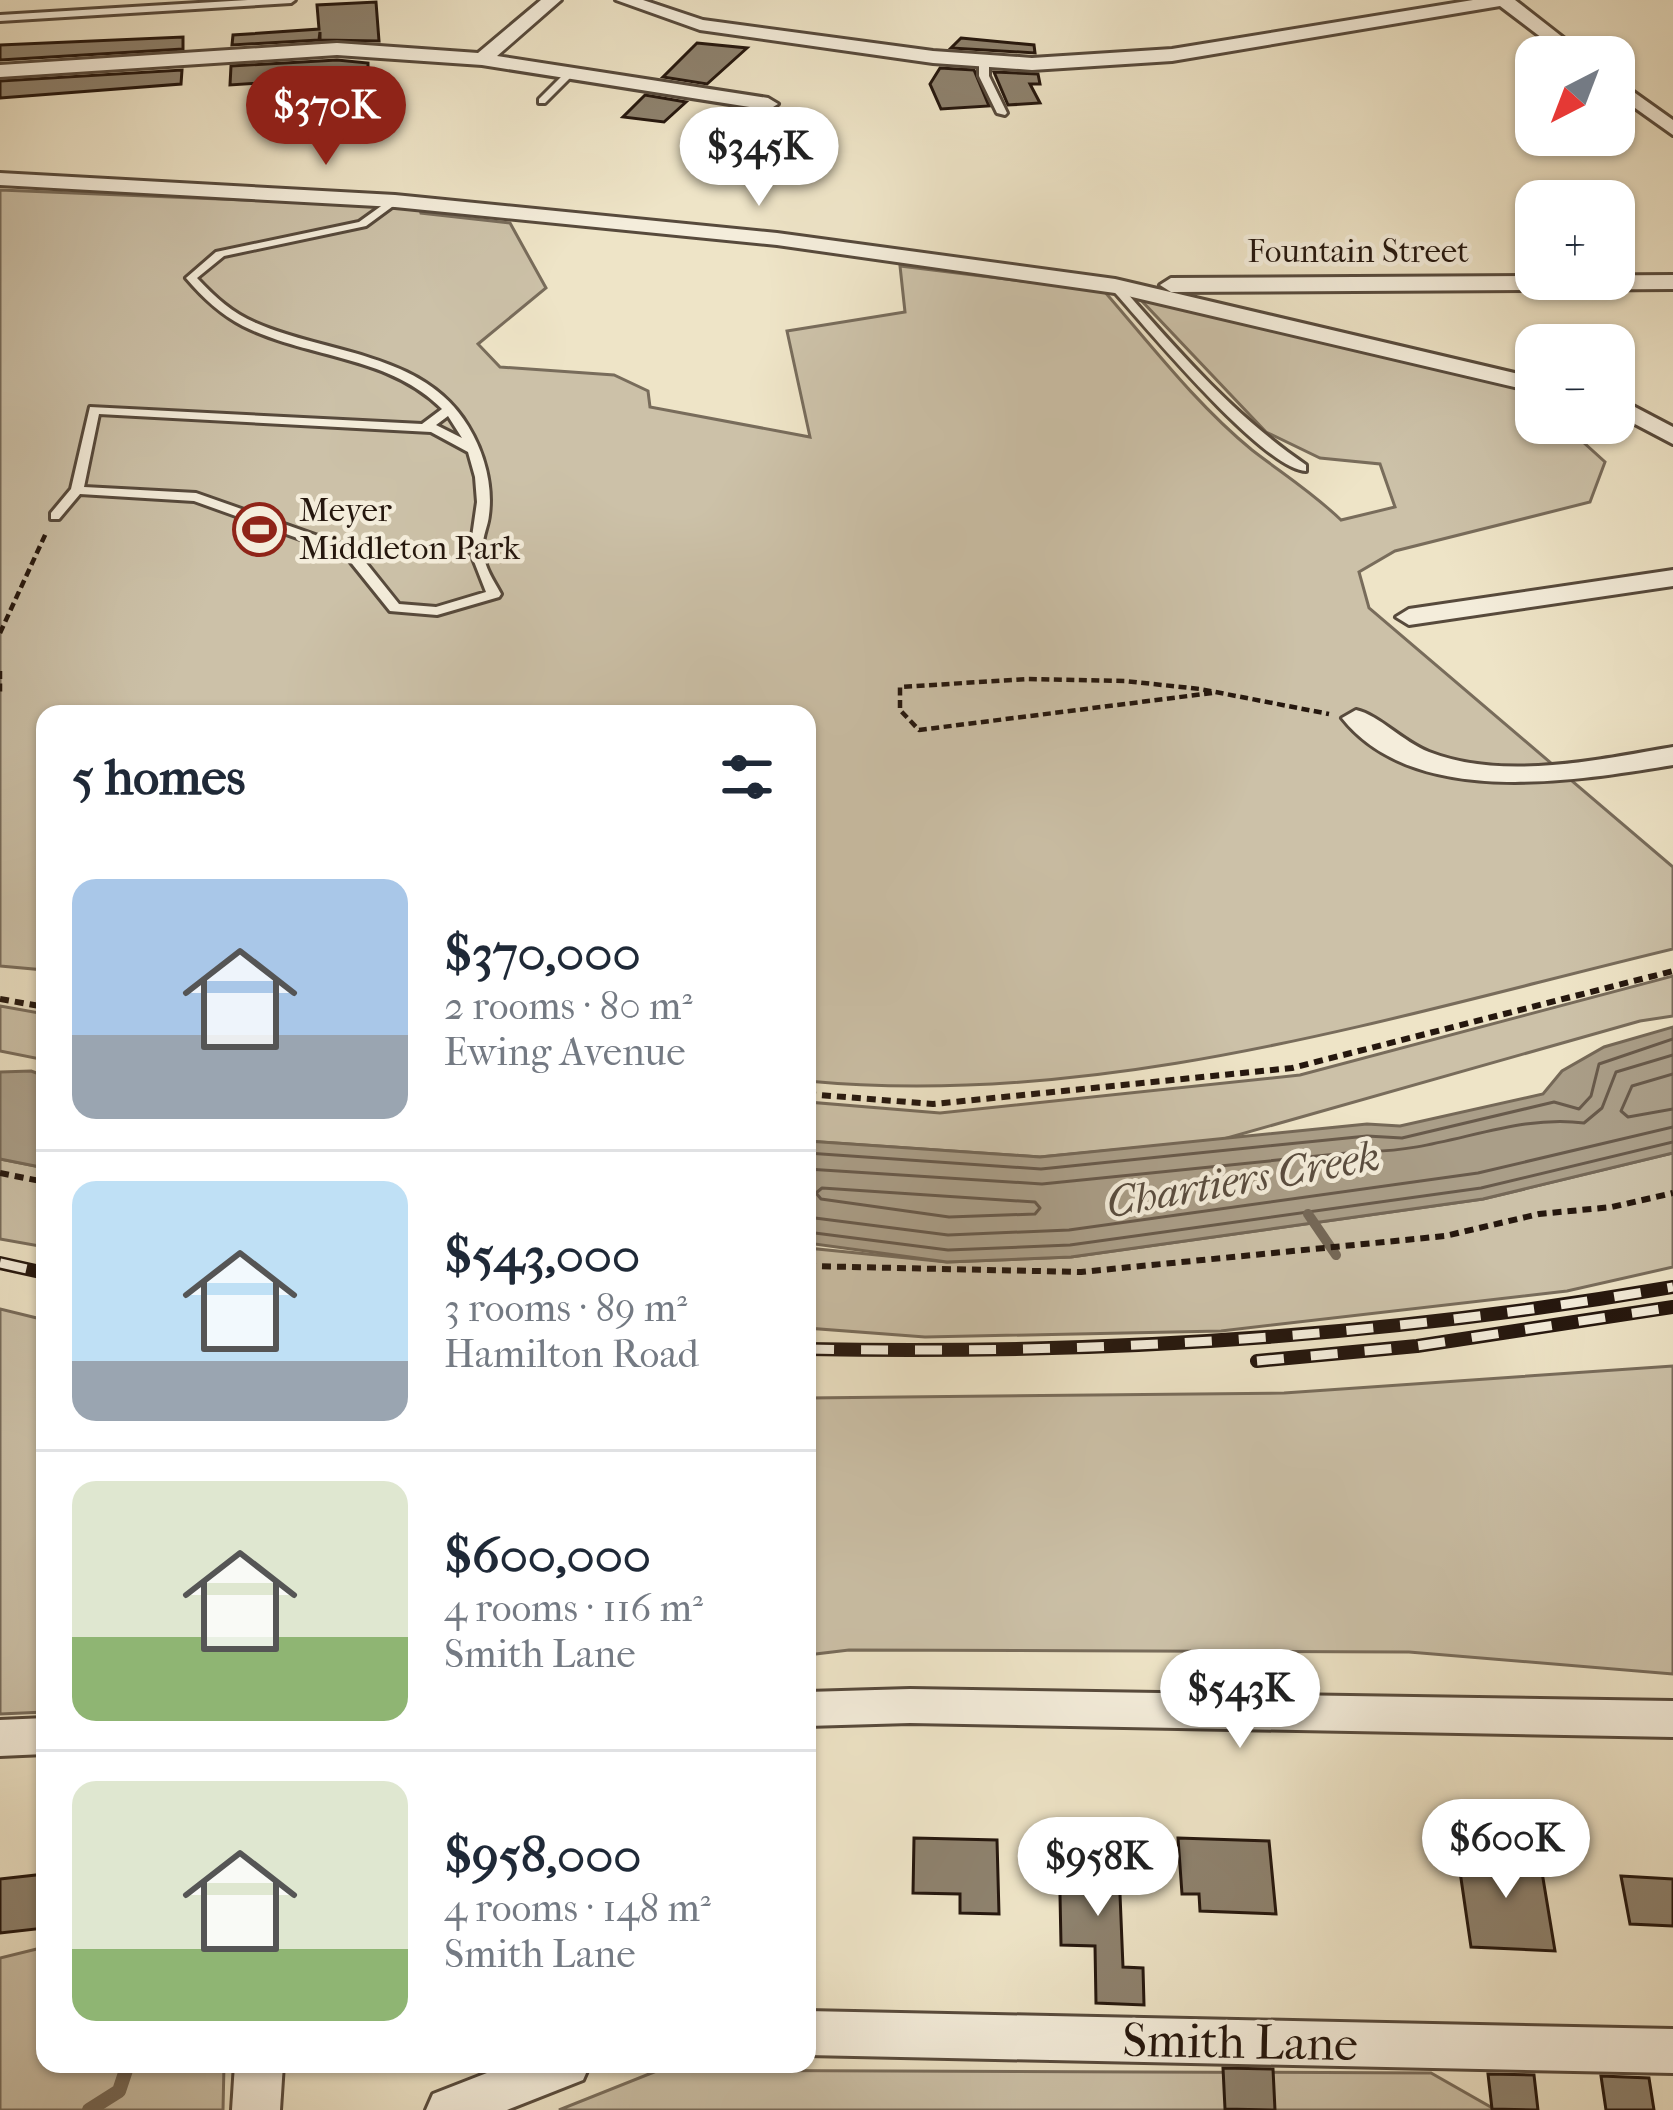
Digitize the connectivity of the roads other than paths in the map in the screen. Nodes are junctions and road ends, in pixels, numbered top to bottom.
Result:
1 (291, 0) edge
2 (552, 0) edge
3 (625, 0) edge
4 (1505, 0) edge
5 (0, 18) edge
6 (1552, 36) edge
7 (482, 59) junction
8 (984, 61) junction
9 (0, 71) edge
10 (570, 73) junction
11 (1635, 100) edge
12 (542, 101) dead end
13 (768, 104) dead end
14 (1001, 112) dead end
15 (1673, 129) edge
16 (0, 179) edge
17 (395, 201) junction
18 (1673, 282) edge
19 (1115, 286) junction
20 (1515, 380) edge
21 (449, 410) junction
22 (1635, 415) edge
23 (432, 428) junction
24 (1673, 437) edge
25 (472, 447) junction
26 (1302, 468) dead end
27 (77, 490) junction
28 (55, 516) road end
29 (1673, 578) edge
30 (1409, 617) dead end
31 (1357, 718) road end
32 (1673, 756) edge
33 (816, 1709) edge
34 (1673, 1719) edge
35 (36, 1736) edge
36 (0, 1738) edge
37 (816, 2032) edge
38 (1673, 2051) edge
39 (258, 2073) edge
40 (543, 2073) edge
41 (256, 2110) edge
42 (450, 2110) edge

1 - 5 lane
2 - 7 street
3 - 8 street
4 - 6 street
4 - 8 street
7 - 9 street
7 - 10 street
8 - 14 lane
10 - 12 lane
10 - 13 street
11 - 15 street
16 - 17 street
17 - 19 street
17 - 21 lane
18 - 19 street, Fountain Street
19 - 20 street
19 - 26 lane
21 - 23 lane
21 - 25 lane
22 - 24 street
23 - 25 lane
23 - 27 lane
25 - 27 lane
27 - 28 lane
29 - 30 street
31 - 32 street
33 - 34 street
35 - 36 street
37 - 38 street, Smith Lane
39 - 41 street
40 - 42 street

